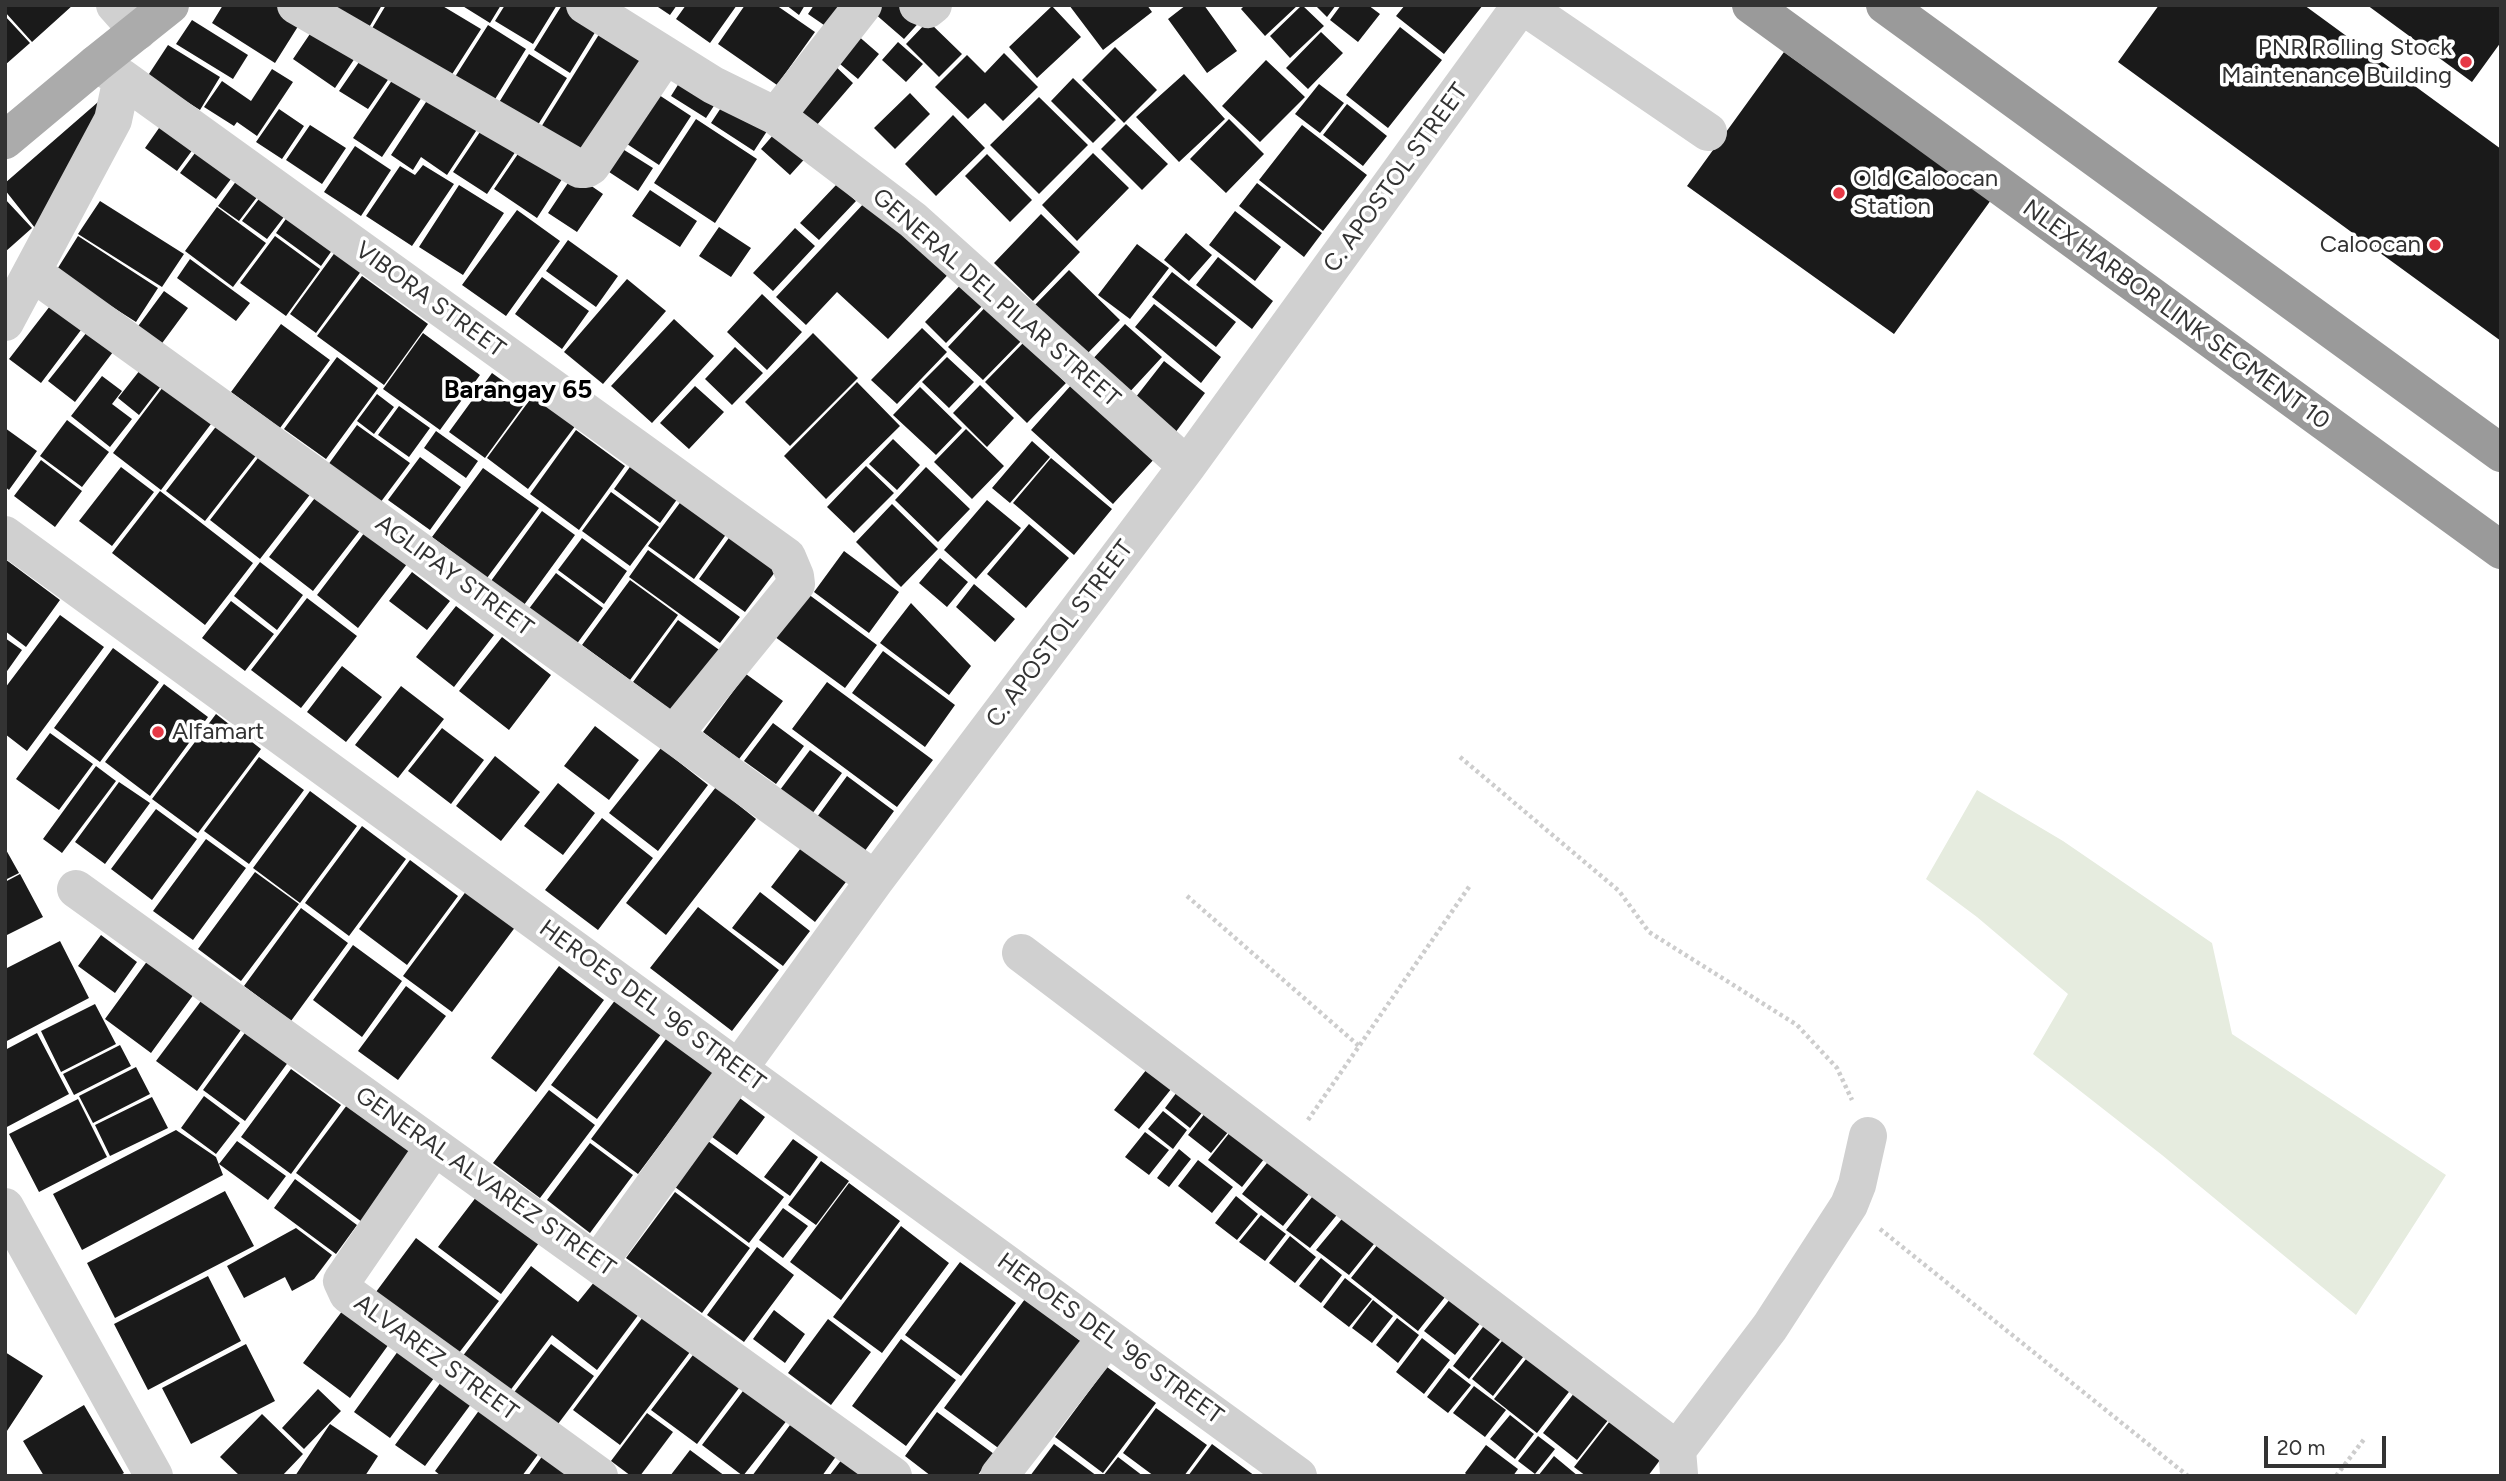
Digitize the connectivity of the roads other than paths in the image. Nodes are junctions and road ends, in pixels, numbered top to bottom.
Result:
1 (170, 5) edge
2 (296, 5) edge
3 (585, 5) edge
4 (863, 5) edge
5 (918, 5) edge
6 (933, 5) edge
7 (1521, 5) edge
8 (1751, 5) edge
9 (1885, 5) edge
10 (126, 18) edge
11 (665, 56) junction
12 (109, 71) junction
13 (776, 116) junction
14 (1708, 132) dead end
15 (5, 141) edge
16 (32, 272) junction
17 (5, 322) edge
18 (2501, 453) edge
19 (1187, 466) junction
20 (5, 535) edge
21 (2501, 550) edge
22 (674, 734) junction
23 (875, 880) junction
24 (76, 889) dead end
25 (1021, 953) dead end
26 (738, 1069) junction
27 (1868, 1136) road end
28 (434, 1147) junction
29 (5, 1207) edge
30 (598, 1263) junction
31 (1107, 1337) junction
32 (1678, 1463) edge
33 (154, 1476) edge
34 (600, 1476) edge
35 (893, 1476) edge
36 (999, 1476) edge
37 (1298, 1476) edge

1 - 10 main road
2 - 11 street
3 - 11 street, GENERAL DEL PILAR STREET
4 - 13 street
5 - 6 street
7 - 14 street
7 - 19 street, C. APOSTOL STREET
8 - 21 highway, NLEX HARBOR LINK SEGMENT 10
9 - 18 highway
10 - 12 main road
11 - 13 street, GENERAL DEL PILAR STREET
12 - 15 main road
12 - 16 street
12 - 22 street, VIBORA STREET
13 - 19 street, GENERAL DEL PILAR STREET
16 - 17 street
16 - 22 street, AGLIPAY STREET
19 - 23 street, C. APOSTOL STREET
20 - 26 street, HEROES DEL '96 STREET
22 - 23 street, AGLIPAY STREET
23 - 26 street, C. APOSTOL STREET
24 - 28 street, GENERAL ALVAREZ STREET
25 - 32 street
26 - 30 street, C. APOSTOL STREET
26 - 31 street, HEROES DEL '96 STREET
27 - 32 street
28 - 30 street, GENERAL ALVAREZ STREET
28 - 34 street, ALVAREZ STREET
29 - 33 street
30 - 35 street, GENERAL ALVAREZ STREET
31 - 36 street
31 - 37 street, HEROES DEL '96 STREET

